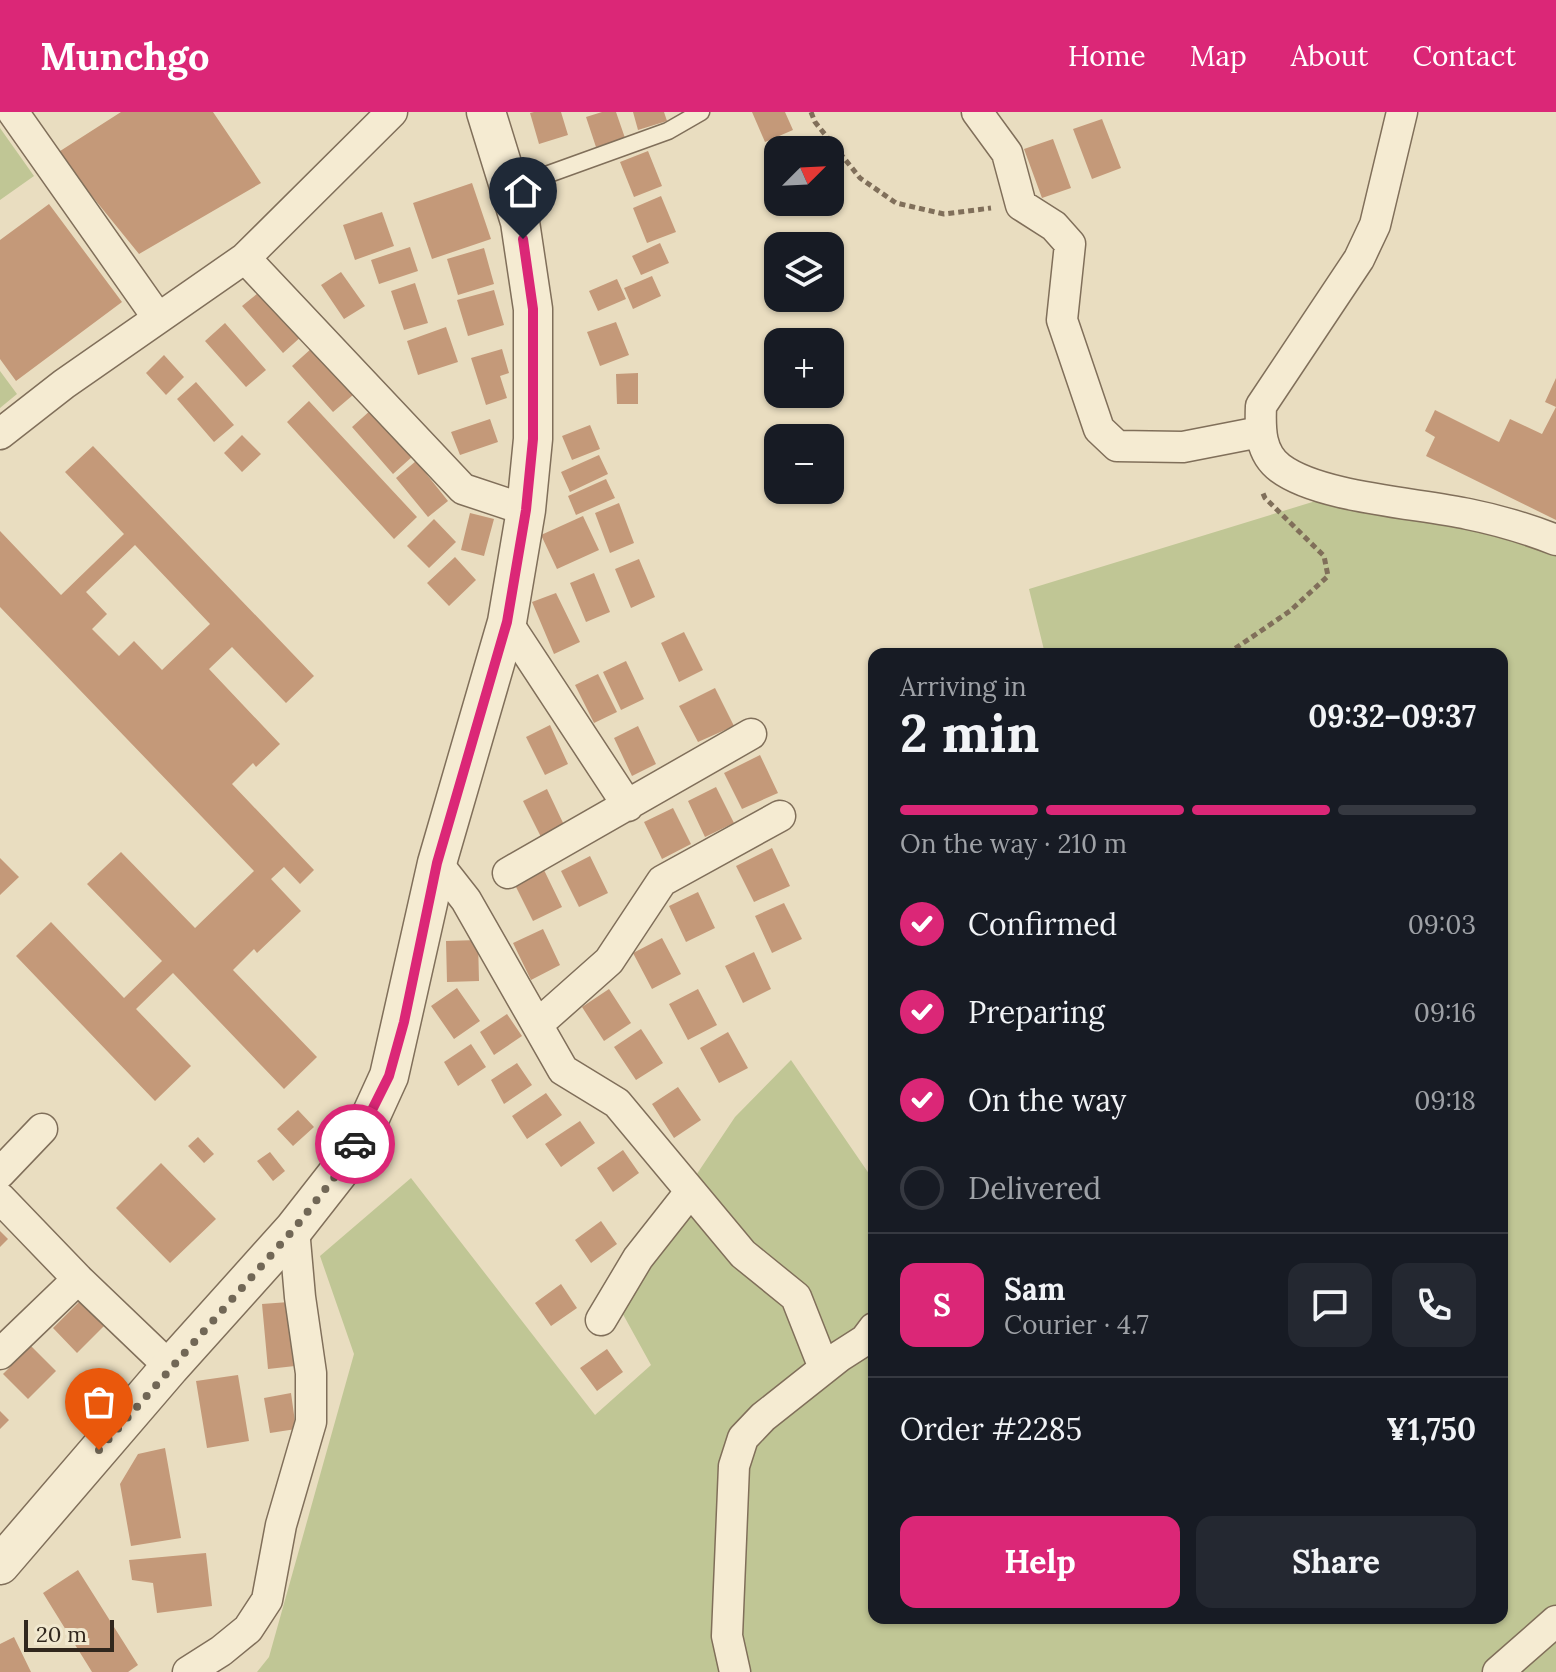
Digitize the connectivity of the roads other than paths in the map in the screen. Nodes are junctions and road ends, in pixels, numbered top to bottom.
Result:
1 (13, 112) edge
2 (392, 112) edge
3 (486, 112) edge
4 (701, 112) edge
5 (977, 112) edge
6 (1428, 112) edge
7 (1400, 116) edge
8 (508, 189) junction
9 (245, 258) junction
10 (158, 318) junction
11 (0, 434) edge
12 (1262, 440) junction
13 (526, 510) junction
14 (1556, 540) edge
15 (507, 622) junction
16 (751, 734) dead end
17 (628, 806) junction
18 (780, 816) dead end
19 (437, 863) junction
20 (508, 873) dead end
21 (538, 1024) junction
22 (42, 1129) dead end
23 (0, 1173) edge
24 (690, 1192) junction
25 (0, 1198) edge
26 (294, 1229) junction
27 (78, 1279) junction
28 (601, 1320) dead end
29 (868, 1336) edge
30 (0, 1354) edge
31 (170, 1367) junction
32 (824, 1368) junction
33 (0, 1565) edge
34 (1556, 1621) edge
35 (188, 1672) edge
36 (735, 1672) edge
37 (1498, 1672) edge

1 - 10 street
2 - 9 street
3 - 8 street
4 - 8 lane
5 - 12 street
6 - 7 street
7 - 12 street
8 - 13 street
9 - 10 street
9 - 13 street
10 - 11 street
12 - 14 street
13 - 15 street
15 - 17 street
15 - 19 street
16 - 17 street
17 - 20 street
18 - 21 street
19 - 21 street
19 - 26 street
21 - 24 street
22 - 23 street
24 - 28 street
24 - 32 street
25 - 27 street
26 - 31 street
26 - 35 street
27 - 30 street
27 - 31 street
29 - 32 street
31 - 33 street
32 - 36 street
34 - 37 street

